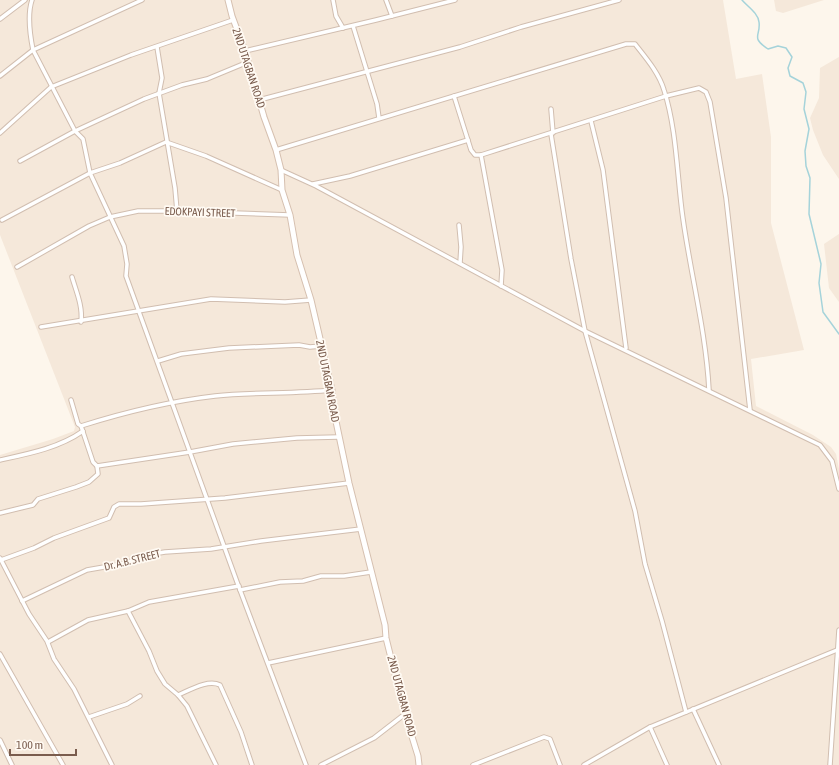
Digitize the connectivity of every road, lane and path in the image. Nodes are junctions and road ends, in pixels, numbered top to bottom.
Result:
1 (25, 0) edge
2 (32, 0) edge
3 (142, 0) edge
4 (228, 0) edge
5 (333, 0) edge
6 (386, 0) edge
7 (455, 0) edge
8 (619, 0) edge
9 (392, 16) junction
10 (0, 19) edge
11 (233, 20) junction
12 (353, 26) junction
13 (343, 28) junction
14 (157, 47) junction
15 (33, 50) junction
16 (245, 51) junction
17 (248, 62) junction
18 (366, 72) junction
19 (0, 76) edge
20 (51, 87) junction
21 (158, 93) junction
22 (454, 96) junction
23 (666, 96) junction
24 (259, 100) junction
25 (551, 109) dead end
26 (379, 118) dead end
27 (591, 121) junction
28 (75, 131) junction
29 (0, 133) edge
30 (552, 134) junction
31 (468, 140) junction
32 (166, 142) junction
33 (276, 150) junction
34 (481, 155) junction
35 (20, 161) dead end
36 (281, 170) junction
37 (90, 173) junction
38 (313, 184) junction
39 (282, 190) junction
40 (177, 211) junction
41 (290, 215) junction
42 (110, 217) junction
43 (2, 220) dead end
44 (459, 224) dead end
45 (460, 263) junction
46 (17, 267) dead end
47 (72, 276) dead end
48 (501, 286) junction
49 (311, 300) junction
50 (140, 310) junction
51 (81, 322) junction
52 (41, 327) dead end
53 (585, 331) junction
54 (321, 346) junction
55 (626, 348) dead end
56 (158, 361) junction
57 (332, 390) junction
58 (709, 390) junction
59 (71, 400) dead end
60 (172, 403) junction
61 (750, 410) junction
62 (81, 426) junction
63 (83, 431) junction
64 (338, 437) junction
65 (190, 452) junction
66 (0, 460) edge
67 (97, 466) junction
68 (349, 483) junction
69 (839, 489) edge
70 (207, 499) junction
71 (0, 513) edge
72 (361, 529) junction
73 (225, 546) junction
74 (1, 559) edge
75 (371, 572) junction
76 (239, 588) junction
77 (22, 600) junction
78 (128, 611) junction
79 (839, 630) edge
80 (386, 638) junction
81 (48, 642) junction
82 (837, 650) junction
83 (0, 654) edge
84 (268, 663) junction
85 (178, 695) junction
86 (140, 696) dead end
87 (692, 709) junction
88 (686, 712) junction
89 (404, 714) junction
90 (89, 717) junction
91 (650, 727) junction
92 (0, 740) edge
93 (328, 763) edge
94 (12, 765) edge
95 (63, 765) edge
96 (112, 765) edge
97 (216, 765) edge
98 (252, 765) edge
99 (306, 765) edge
100 (321, 765) edge
101 (419, 765) edge
102 (473, 765) edge
103 (560, 765) edge
104 (584, 765) edge
105 (667, 765) edge
106 (718, 765) edge
107 (830, 765) edge

1 - 10 street
2 - 15 street
3 - 15 street
4 - 11 street, 2ND UTAGBAN ROAD
5 - 13 street
6 - 9 street
7 - 9 street
8 - 18 street
9 - 12 street
11 - 14 street
11 - 16 street, 2ND UTAGBAN ROAD
12 - 13 street
12 - 18 street
13 - 16 street
14 - 20 street
14 - 21 street
15 - 19 street
15 - 20 street
16 - 17 street, 2ND UTAGBAN ROAD
17 - 21 street
17 - 24 street, 2ND UTAGBAN ROAD
18 - 24 street
18 - 26 street
20 - 28 street
20 - 29 street
21 - 28 street
21 - 32 street
22 - 23 street
22 - 31 street
22 - 33 street
23 - 27 street
23 - 58 street
23 - 61 street
24 - 33 street, 2ND UTAGBAN ROAD
25 - 30 street
27 - 30 street
27 - 55 street
28 - 35 street
28 - 37 street
30 - 34 street
30 - 53 street
31 - 34 street
31 - 38 street
32 - 37 street
32 - 39 street
32 - 40 street
33 - 36 street, 2ND UTAGBAN ROAD
34 - 48 street
36 - 38 street
36 - 39 street, 2ND UTAGBAN ROAD
37 - 42 street
37 - 43 street
38 - 45 street
39 - 41 street, 2ND UTAGBAN ROAD
40 - 41 street, EDOKPAYI STREET
40 - 42 street, EDOKPAYI STREET
41 - 49 street, 2ND UTAGBAN ROAD
42 - 46 street, EDOKPAYI STREET
42 - 50 street
44 - 45 street
45 - 48 street
47 - 51 street
48 - 53 street
49 - 50 street
49 - 54 street, 2ND UTAGBAN ROAD
50 - 51 street
50 - 56 street
51 - 52 street
53 - 58 street
53 - 88 street
54 - 56 street
54 - 57 street, 2ND UTAGBAN ROAD
56 - 60 street
57 - 60 street
57 - 64 street, 2ND UTAGBAN ROAD
58 - 61 street
59 - 62 street
60 - 62 street
60 - 65 street
61 - 69 street
62 - 63 street
63 - 66 street
63 - 67 street
64 - 65 street
64 - 68 street, 2ND UTAGBAN ROAD
65 - 67 street
65 - 70 street
67 - 71 street
68 - 70 street
68 - 72 street, 2ND UTAGBAN ROAD
70 - 73 street
70 - 74 street
72 - 73 street, Dr. A.B. STREET
72 - 75 street, 2ND UTAGBAN ROAD
73 - 76 street
73 - 77 street, Dr. A.B. STREET
74 - 77 street
75 - 76 street
75 - 80 street, 2ND UTAGBAN ROAD
76 - 78 street
76 - 84 street
77 - 81 street
78 - 81 street
78 - 85 street
79 - 82 street
80 - 84 street
80 - 89 street, 2ND UTAGBAN ROAD
81 - 90 street
82 - 87 street
82 - 107 street
83 - 95 street
84 - 99 street
85 - 97 street
85 - 98 street
86 - 90 street
87 - 88 street
87 - 106 street
88 - 91 street
89 - 93 street
89 - 101 street, 2ND UTAGBAN ROAD
90 - 96 street
91 - 104 street
91 - 105 street
92 - 94 street
93 - 100 street
102 - 103 street

